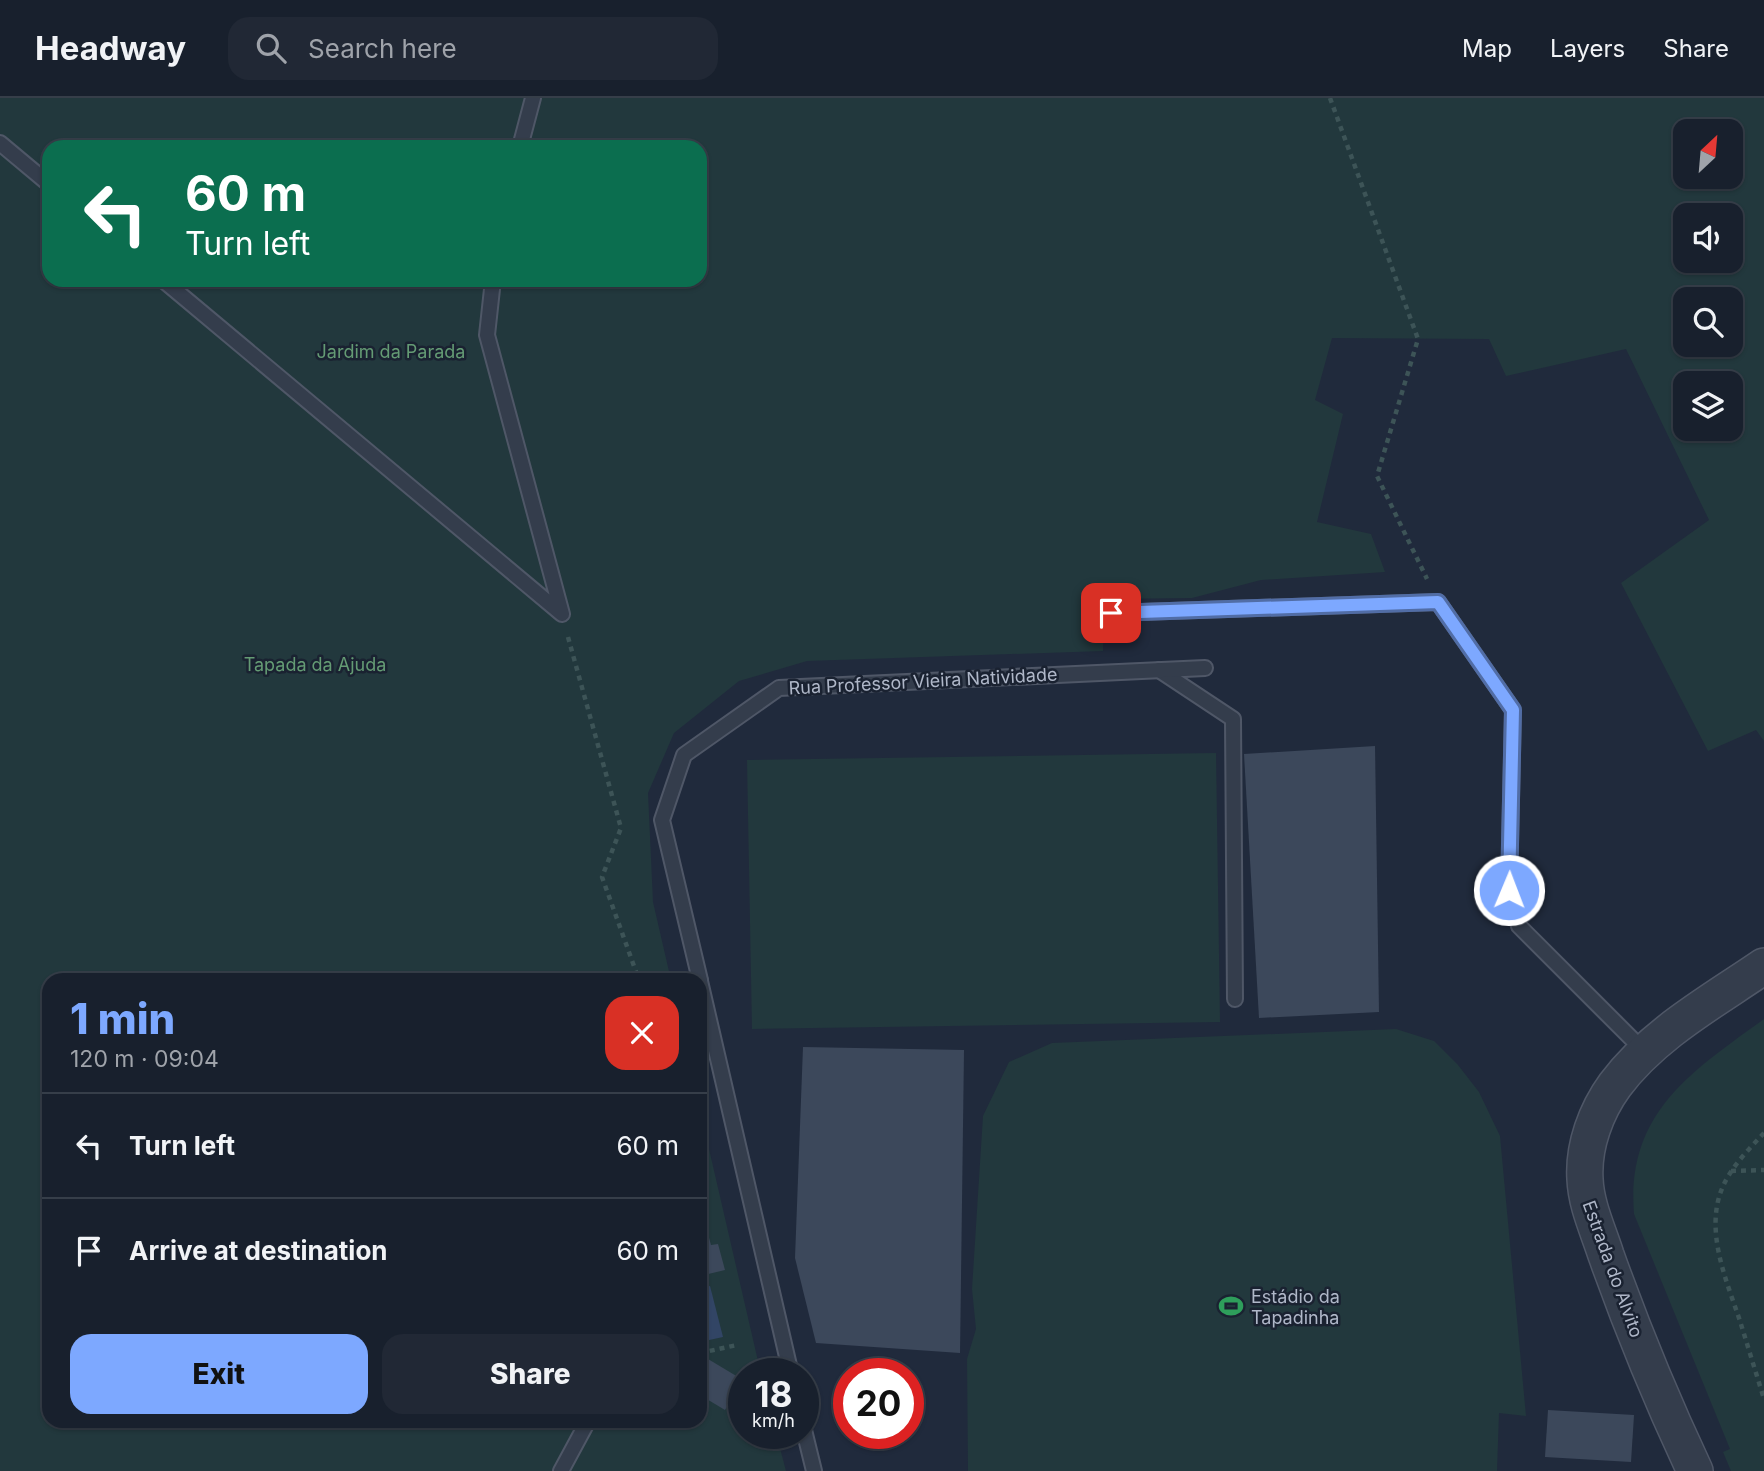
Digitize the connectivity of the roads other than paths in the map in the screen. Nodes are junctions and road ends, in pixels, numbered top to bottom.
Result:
1 (533, 98) edge
2 (522, 140) edge
3 (0, 143) edge
4 (42, 178) edge
5 (171, 287) edge
6 (492, 287) edge
7 (1111, 613) dead end
8 (1205, 668) dead end
9 (1158, 669) junction
10 (1764, 966) edge
11 (698, 973) edge
12 (1236, 999) dead end
13 (707, 1011) edge
14 (1645, 1052) junction
15 (787, 1358) edge
16 (584, 1428) edge
17 (809, 1449) edge
18 (561, 1471) edge
19 (814, 1471) edge
20 (1695, 1471) edge

1 - 2 lane
3 - 4 lane
5 - 6 lane
7 - 14 lane
8 - 9 lane, Rua Professor Vieira Natividade
9 - 11 lane, Rua Professor Vieira Natividade
9 - 12 lane
10 - 14 street, Estrada do Alvito
13 - 15 lane, Rua Professor Vieira Natividade
14 - 20 street, Estrada do Alvito
16 - 18 lane
17 - 19 lane

